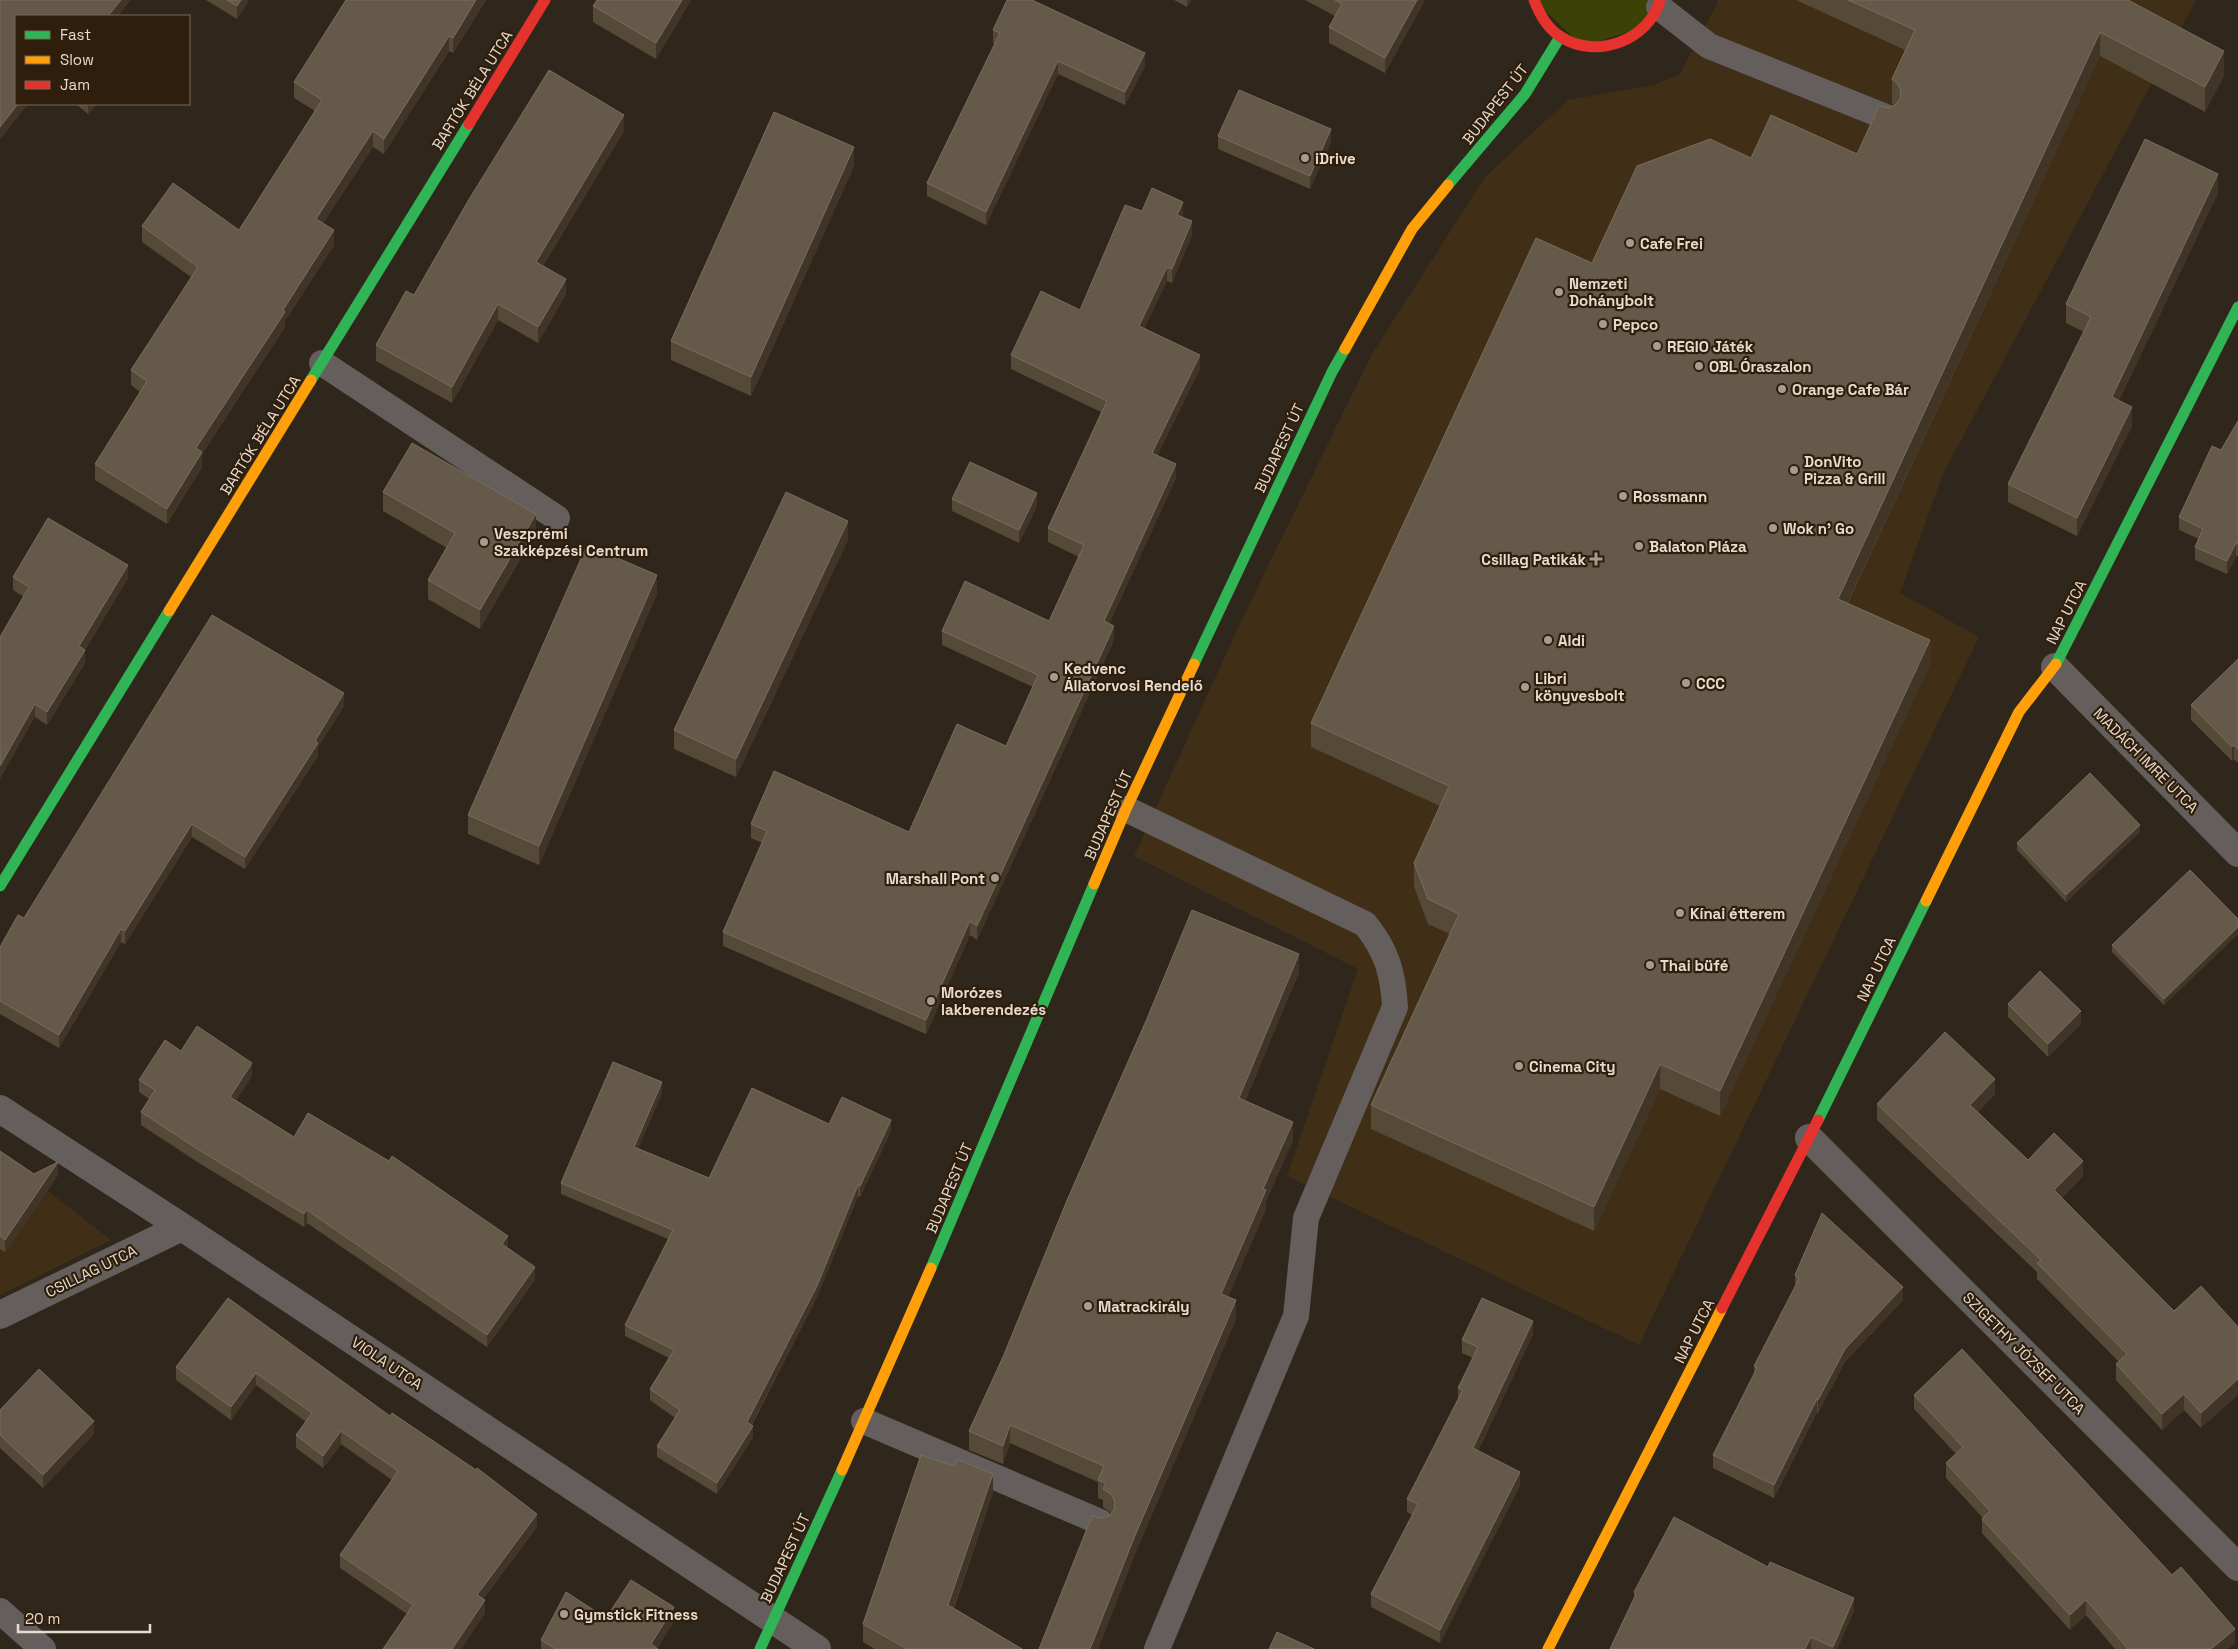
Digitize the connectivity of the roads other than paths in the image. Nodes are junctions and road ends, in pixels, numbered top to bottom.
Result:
1 (545, 0) edge
2 (1534, 0) edge
3 (1659, 4) edge
4 (1560, 37) junction
5 (1886, 116) edge
6 (2238, 307) edge
7 (322, 363) junction
8 (557, 518) dead end
9 (2055, 667) junction
10 (1126, 809) junction
11 (2238, 853) edge
12 (0, 886) edge
13 (0, 1109) edge
14 (1810, 1138) junction
15 (182, 1227) junction
16 (0, 1315) edge
17 (864, 1421) junction
18 (1100, 1522) edge
19 (2238, 1567) edge
20 (0, 1611) edge
21 (773, 1620) junction
22 (43, 1649) edge
23 (760, 1649) edge
24 (817, 1649) edge
25 (1157, 1649) edge
26 (1548, 1649) edge

1 - 7 street, BARTÓK BÉLA UTCA
2 - 4 street
3 - 4 street
3 - 5 lane
4 - 10 street, BUDAPEST ÚT
6 - 9 street, NAP UTCA
7 - 8 lane
7 - 12 street, BARTÓK BÉLA UTCA
9 - 11 street, MADÁCH IMRE UTCA
9 - 14 street, NAP UTCA
10 - 17 street, BUDAPEST ÚT
10 - 25 lane
13 - 15 street, VIOLA UTCA
14 - 19 street, SZIGETHY JÓZSEF UTCA
14 - 26 street, NAP UTCA
15 - 16 street, CSILLAG UTCA
15 - 21 street, VIOLA UTCA
17 - 18 lane
17 - 21 street, BUDAPEST ÚT
20 - 22 lane
21 - 23 street, BUDAPEST ÚT
21 - 24 street, VIOLA UTCA

